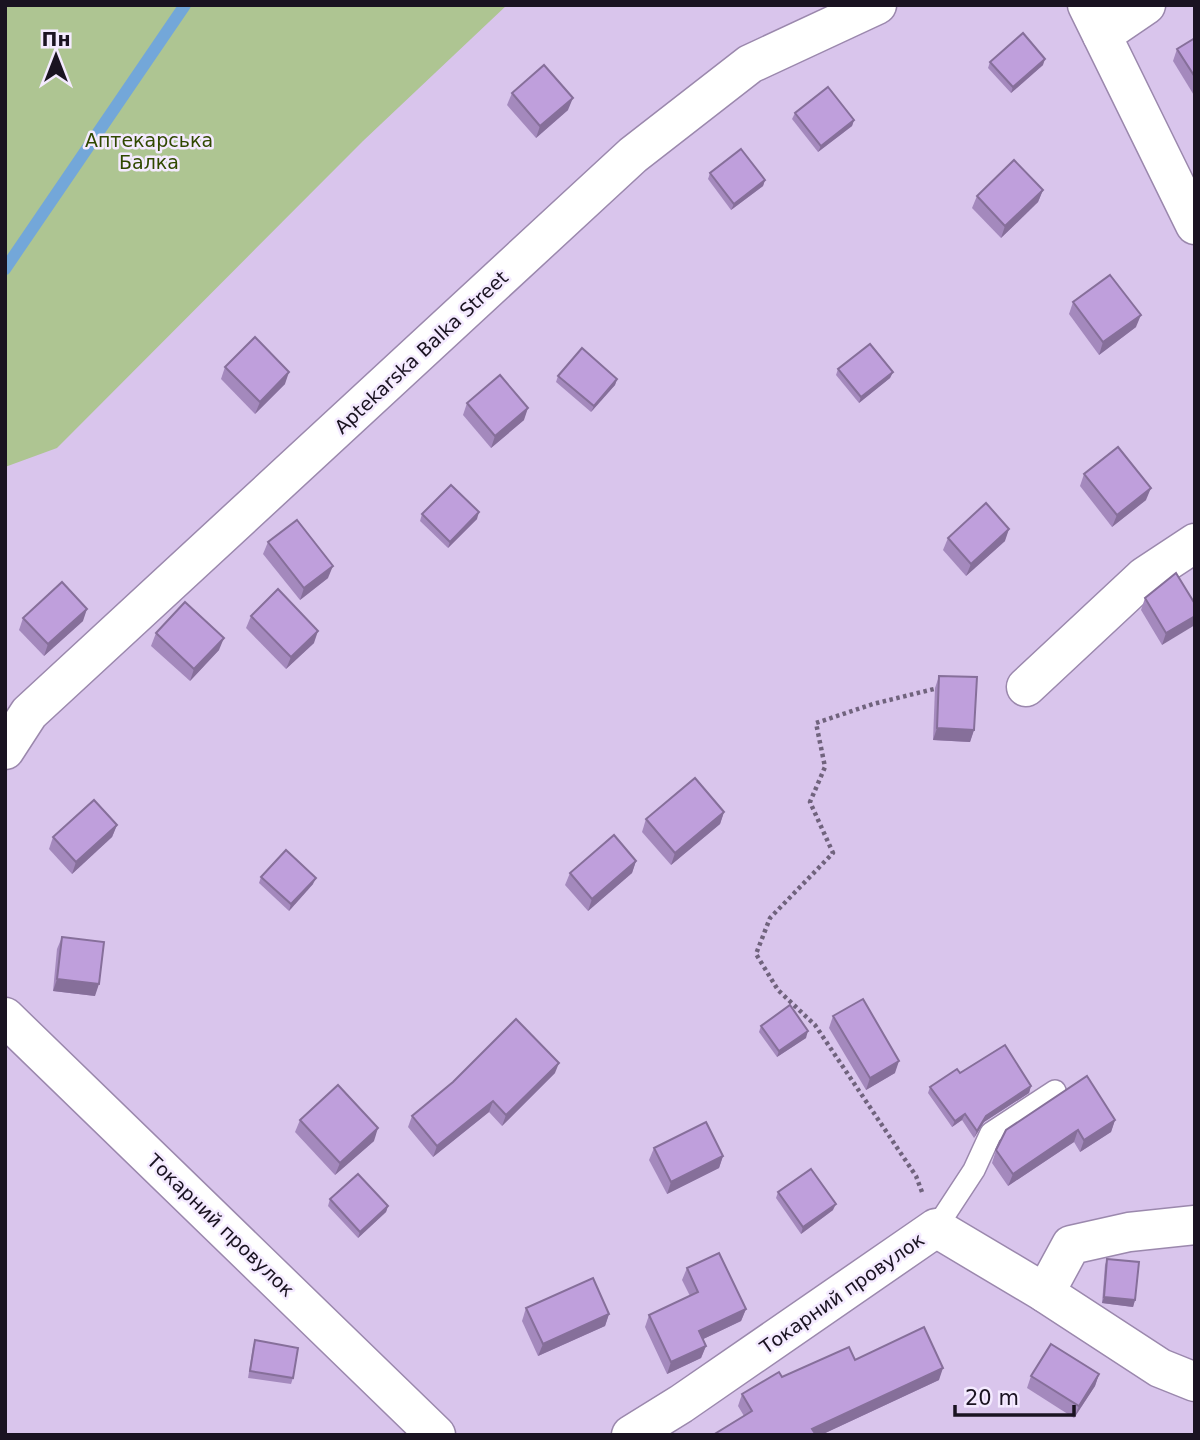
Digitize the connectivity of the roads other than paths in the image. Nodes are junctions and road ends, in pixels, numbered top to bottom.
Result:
1 (877, 5) edge
2 (1146, 5) edge
3 (1094, 20) edge
4 (1195, 225) edge
5 (1195, 543) edge
6 (1026, 687) dead end
7 (5, 750) edge
8 (5, 1017) edge
9 (1055, 1091) dead end
10 (1195, 1225) edge
11 (936, 1228) junction
12 (1045, 1293) junction
13 (1195, 1382) edge
14 (436, 1435) edge
15 (631, 1435) edge

1 - 7 street, Aptekarska Balka Street
2 - 3 street
3 - 4 street
5 - 6 street
8 - 14 street, Токарний провулок
9 - 11 lane
10 - 12 street
11 - 12 street, Токарний провулок
11 - 15 street, Токарний провулок
12 - 13 street, Токарний провулок

